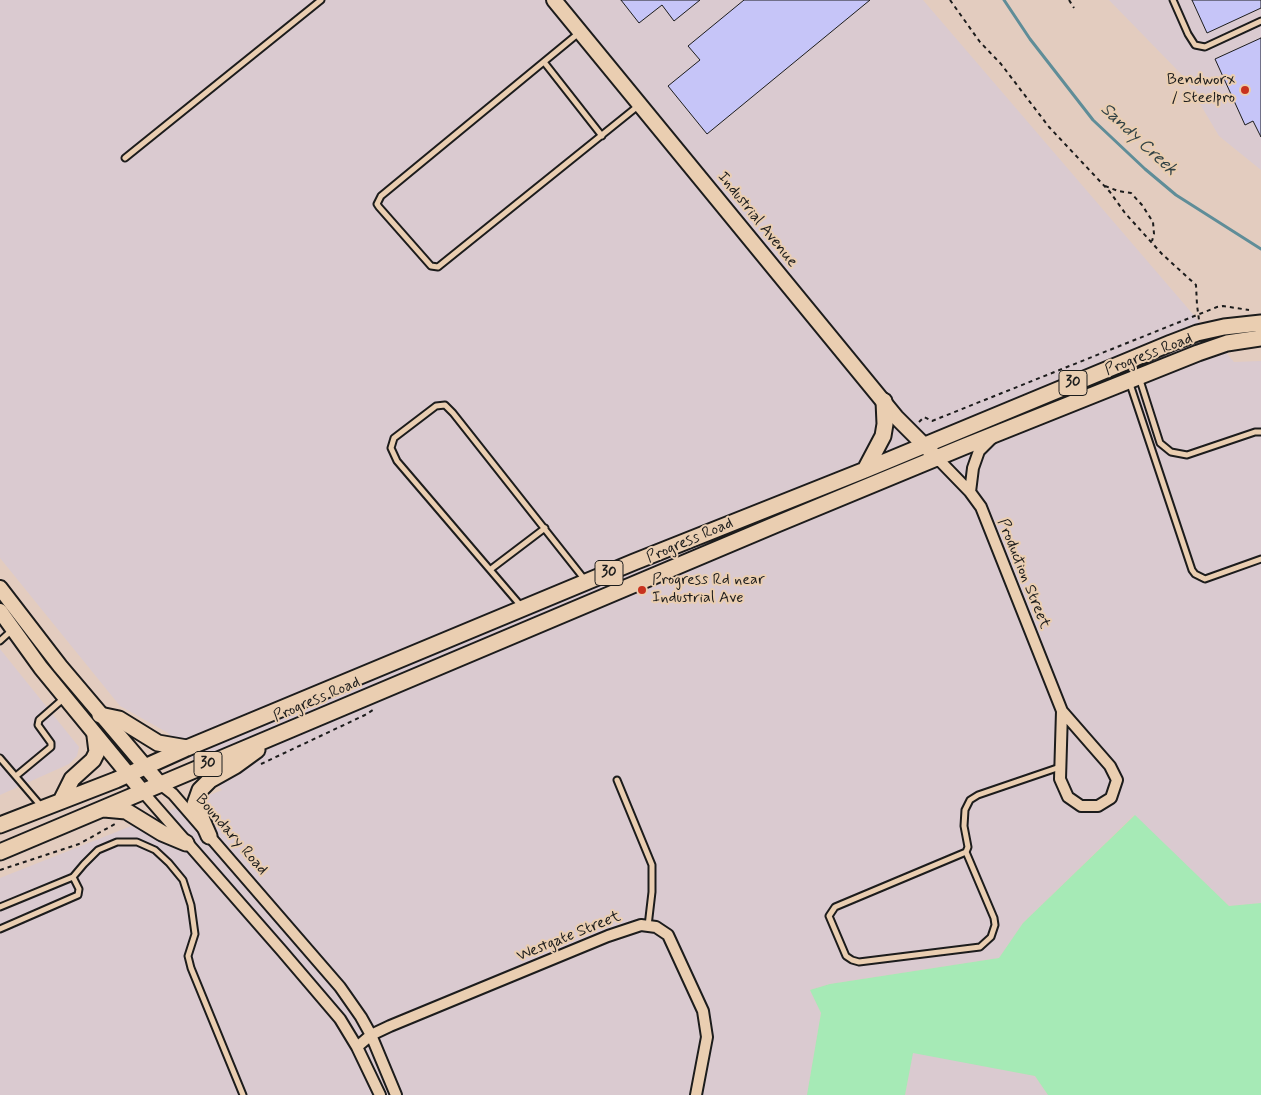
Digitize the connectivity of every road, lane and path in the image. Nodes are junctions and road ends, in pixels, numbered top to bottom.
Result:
1 (321, 0) edge
2 (554, 0) edge
3 (950, 0) edge
4 (1069, 0) edge
5 (1173, 0) edge
6 (1074, 8) dead end
7 (1261, 21) edge
8 (580, 31) junction
9 (544, 62) junction
10 (641, 105) junction
11 (602, 136) junction
12 (125, 158) dead end
13 (1103, 185) junction
14 (1152, 242) junction
15 (1250, 310) dead end
16 (1198, 314) junction
17 (1261, 323) edge
18 (1203, 332) junction
19 (1261, 338) edge
20 (1134, 379) junction
21 (884, 401) junction
22 (910, 430) junction
23 (1261, 432) edge
24 (996, 435) junction
25 (924, 445) junction
26 (938, 459) junction
27 (865, 470) junction
28 (970, 492) junction
29 (545, 528) junction
30 (1261, 559) edge
31 (491, 569) junction
32 (587, 582) junction
33 (0, 588) edge
34 (524, 609) junction
35 (0, 612) edge
36 (13, 629) junction
37 (0, 641) edge
38 (65, 698) junction
39 (1062, 711) junction
40 (100, 715) junction
41 (95, 736) junction
42 (274, 737) junction
43 (187, 748) junction
44 (0, 758) edge
45 (145, 767) junction
46 (1060, 767) junction
47 (127, 775) junction
48 (16, 776) junction
49 (617, 780) dead end
50 (160, 784) junction
51 (142, 791) junction
52 (61, 801) junction
53 (43, 808) junction
54 (104, 808) junction
55 (0, 826) edge
56 (209, 836) junction
57 (186, 843) junction
58 (0, 852) edge
59 (966, 852) junction
60 (73, 877) junction
61 (0, 908) edge
62 (648, 926) junction
63 (0, 929) edge
64 (371, 1035) junction
65 (356, 1046) junction
66 (243, 1095) edge
67 (380, 1095) edge
68 (396, 1095) edge
69 (696, 1095) edge

1 - 12 lane
2 - 8 street, Industrial Avenue
3 - 13 path
4 - 6 path
5 - 7 lane
8 - 9 lane
8 - 10 street, Industrial Avenue
9 - 11 lane
9 - 11 lane
10 - 11 lane
10 - 21 street, Industrial Avenue
13 - 14 path
13 - 14 path
14 - 16 path
15 - 16 path
16 - 18 path
16 - 22 path
17 - 18 main road, Progress Road / 30
18 - 25 main road, Progress Road / 30
19 - 20 main road, Progress Road / 30
20 - 23 lane
20 - 24 main road, Progress Road / 30
20 - 30 lane
21 - 22 street, Industrial Avenue
21 - 27 main road
22 - 25 street, Industrial Avenue
24 - 26 main road, Progress Road / 30
24 - 28 street
25 - 26 street, Industrial Avenue
25 - 27 main road, Progress Road / 30
26 - 28 street, Production Street
26 - 42 main road, Progress Road / 30
27 - 32 main road, Progress Road / 30
28 - 39 street, Production Street
29 - 31 lane
29 - 31 lane
29 - 32 lane
31 - 34 lane
32 - 34 main road, Progress Road / 30
33 - 40 street, Boundary Road
34 - 43 main road, Progress Road / 30
35 - 36 street
36 - 37 lane
36 - 38 street
38 - 41 street
38 - 48 lane
39 - 46 street, Production Street
39 - 46 street, Production Street
40 - 43 main road
40 - 45 street, Boundary Road
41 - 47 street
41 - 52 main road
42 - 50 main road, Progress Road / 30
42 - 56 main road
43 - 45 main road, Progress Road / 30
44 - 48 lane
45 - 47 main road, Progress Road / 30
45 - 50 street, Boundary Road
46 - 59 lane
47 - 51 street
47 - 52 main road, Progress Road / 30
48 - 53 lane
49 - 62 lane
50 - 51 main road, Progress Road / 30
50 - 56 street, Boundary Road
51 - 54 main road, Progress Road / 30
51 - 57 street
52 - 53 main road, Progress Road / 30
53 - 55 main road, Progress Road / 30
54 - 57 main road
54 - 58 main road, Progress Road / 30
56 - 64 street, Boundary Road
57 - 65 street
59 - 59 lane
60 - 61 lane
60 - 63 lane
60 - 66 lane
62 - 64 street, Westgate Street
62 - 69 street, Westgate Street
64 - 65 street, Westgate Street
64 - 68 street, Boundary Road
65 - 67 street

